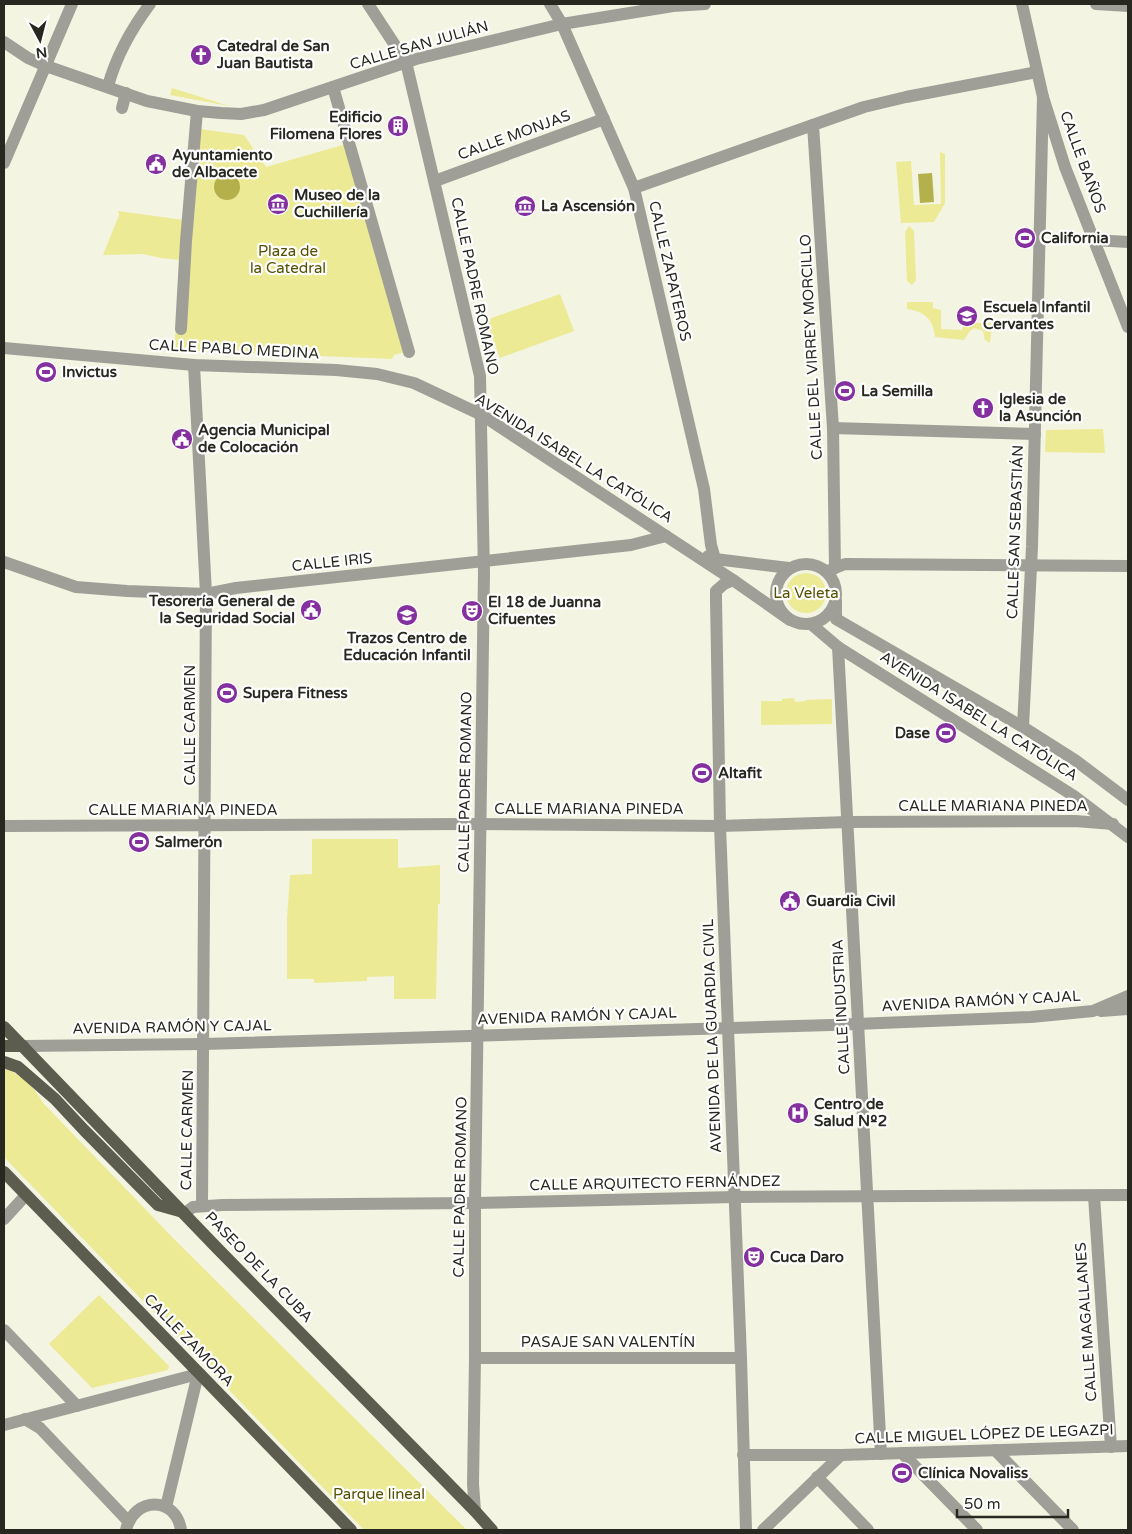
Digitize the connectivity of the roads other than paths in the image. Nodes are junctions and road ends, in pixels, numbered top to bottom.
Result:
1 (72, 4) edge
2 (150, 4) edge
3 (368, 4) edge
4 (550, 4) edge
5 (705, 4) edge
6 (1022, 4) edge
7 (1096, 4) edge
8 (673, 5) edge
9 (1128, 6) edge
10 (562, 24) junction
11 (4, 42) edge
12 (406, 62) junction
13 (46, 66) junction
14 (1037, 72) junction
15 (108, 86) junction
16 (333, 87) junction
17 (126, 93) junction
18 (1043, 97) junction
19 (122, 108) dead end
20 (197, 111) junction
21 (604, 119) junction
22 (813, 125) junction
23 (4, 163) edge
24 (435, 181) junction
25 (634, 188) junction
26 (1094, 240) junction
27 (1128, 242) edge
28 (1128, 327) edge
29 (182, 329) dead end
30 (4, 348) edge
31 (408, 352) dead end
32 (194, 365) junction
33 (456, 404) joint
34 (482, 415) junction
35 (833, 428) junction
36 (1035, 434) junction
37 (670, 538) junction
38 (715, 559) junction
39 (483, 560) junction
40 (4, 562) edge
41 (1031, 565) junction
42 (1128, 566) edge
43 (789, 568) junction
44 (832, 569) junction
45 (733, 580) junction
46 (206, 594) junction
47 (836, 601) junction
48 (790, 620) junction
49 (810, 624) junction
50 (838, 647) junction
51 (1023, 727) junction
52 (1127, 796) edge
53 (848, 822) junction
54 (1113, 824) junction
55 (480, 825) junction
56 (4, 826) edge
57 (205, 826) junction
58 (720, 826) junction
59 (1128, 838) edge
60 (1128, 996) edge
61 (1128, 1009) edge
62 (1094, 1011) junction
63 (858, 1024) junction
64 (4, 1027) edge
65 (728, 1028) junction
66 (478, 1035) junction
67 (204, 1044) junction
68 (4, 1046) edge
69 (23, 1046) junction
70 (4, 1062) edge
71 (4, 1172) edge
72 (1128, 1195) edge
73 (26, 1196) junction
74 (868, 1196) junction
75 (1094, 1196) junction
76 (735, 1197) junction
77 (475, 1203) junction
78 (202, 1205) junction
79 (185, 1213) junction
80 (4, 1219) edge
81 (4, 1330) edge
82 (475, 1358) junction
83 (741, 1358) junction
84 (198, 1374) junction
85 (77, 1406) junction
86 (26, 1420) junction
87 (4, 1425) edge
88 (1111, 1446) junction
89 (1128, 1446) edge
90 (995, 1450) junction
91 (902, 1453) junction
92 (882, 1454) junction
93 (743, 1455) junction
94 (841, 1455) junction
95 (817, 1477) junction
96 (166, 1507) junction
97 (474, 1511) junction
98 (127, 1526) edge
99 (181, 1530) edge
100 (350, 1530) edge
101 (492, 1530) edge
102 (746, 1530) edge
103 (764, 1530) edge
104 (868, 1530) edge
105 (977, 1530) edge
106 (1073, 1530) edge

1 - 13 street
2 - 15 street
3 - 12 street, CALLE PADRE ROMANO
4 - 10 street, CALLE ZAPATEROS
5 - 8 street, CALLE SAN JULIÁN
6 - 14 street, CALLE BAÑOS
7 - 9 street
8 - 10 street, CALLE SAN JULIÁN
10 - 12 street, CALLE SAN JULIÁN
10 - 21 street, CALLE ZAPATEROS
11 - 13 street, CALLE SAN JULIÁN
12 - 16 street, CALLE SAN JULIÁN
12 - 24 street, CALLE PADRE ROMANO
13 - 15 street, CALLE SAN JULIÁN
13 - 23 street
14 - 18 street, CALLE BAÑOS
14 - 22 street
15 - 17 street, CALLE SAN JULIÁN
16 - 20 street, CALLE SAN JULIÁN
16 - 31 street
17 - 19 street
17 - 20 street, CALLE SAN JULIÁN
18 - 26 street, CALLE BAÑOS
18 - 36 street, CALLE SAN SEBASTIÁN
20 - 29 street
21 - 24 street, CALLE MONJAS
21 - 25 street, CALLE ZAPATEROS
22 - 25 street
22 - 35 street, CALLE DEL VIRREY MORCILLO
24 - 34 street, CALLE PADRE ROMANO
25 - 38 street, CALLE ZAPATEROS
26 - 27 street
26 - 28 street, CALLE BAÑOS
30 - 32 street, CALLE PABLO MEDINA
32 - 33 street, CALLE PABLO MEDINA
32 - 46 street, CALLE CARMEN
33 - 34 street, AVENIDA ISABEL LA CATÓLICA
34 - 37 street, AVENIDA ISABEL LA CATÓLICA
34 - 39 street, CALLE PADRE ROMANO
35 - 36 street
35 - 44 street, CALLE DEL VIRREY MORCILLO
36 - 41 street, CALLE SAN SEBASTIÁN
37 - 38 street, AVENIDA ISABEL LA CATÓLICA
37 - 39 street, CALLE IRIS
37 - 45 street, AVENIDA ISABEL LA CATÓLICA
38 - 43 street, AVENIDA ISABEL LA CATÓLICA
39 - 46 street, CALLE IRIS
39 - 55 street, CALLE PADRE ROMANO
40 - 46 street, CALLE IRIS
41 - 42 street
41 - 44 street
41 - 51 street, CALLE SAN SEBASTIÁN
43 - 44 street
43 - 48 street
44 - 47 street
45 - 48 street, AVENIDA ISABEL LA CATÓLICA
45 - 58 street, AVENIDA DE LA GUARDIA CIVIL
46 - 57 street, CALLE CARMEN
47 - 49 street
47 - 51 street, AVENIDA ISABEL LA CATÓLICA
48 - 49 street
49 - 50 street, AVENIDA ISABEL LA CATÓLICA
50 - 53 street, CALLE INDUSTRIA
50 - 54 street, AVENIDA ISABEL LA CATÓLICA
51 - 52 street, AVENIDA ISABEL LA CATÓLICA
53 - 54 street, CALLE MARIANA PINEDA
53 - 58 street, CALLE MARIANA PINEDA
53 - 63 street, CALLE INDUSTRIA
54 - 59 street, AVENIDA ISABEL LA CATÓLICA
55 - 57 street, CALLE MARIANA PINEDA
55 - 58 street, CALLE MARIANA PINEDA
55 - 66 street, CALLE PADRE ROMANO
56 - 57 street, CALLE MARIANA PINEDA
57 - 67 street, CALLE CARMEN
58 - 65 street, AVENIDA DE LA GUARDIA CIVIL
60 - 62 street, AVENIDA RAMÓN Y CAJAL
61 - 62 street
62 - 63 street, AVENIDA RAMÓN Y CAJAL
63 - 65 street, AVENIDA RAMÓN Y CAJAL
63 - 74 street, CALLE INDUSTRIA
64 - 69 main road, PASEO DE LA CUBA
65 - 66 street, AVENIDA RAMÓN Y CAJAL
65 - 76 street, AVENIDA DE LA GUARDIA CIVIL
66 - 67 street, AVENIDA RAMÓN Y CAJAL
66 - 77 street, CALLE PADRE ROMANO
67 - 69 street, AVENIDA RAMÓN Y CAJAL
67 - 78 street, CALLE CARMEN
68 - 69 main road
69 - 79 main road, PASEO DE LA CUBA
70 - 79 main road
71 - 73 main road, CALLE ZAMORA
72 - 75 street, CALLE ARQUITECTO FERNÁNDEZ
73 - 80 street
73 - 84 main road, CALLE ZAMORA
74 - 75 street, CALLE ARQUITECTO FERNÁNDEZ
74 - 76 street, CALLE ARQUITECTO FERNÁNDEZ
74 - 92 street, CALLE INDUSTRIA
75 - 88 street, CALLE MAGALLANES
76 - 77 street, CALLE ARQUITECTO FERNÁNDEZ
76 - 83 street, AVENIDA DE LA GUARDIA CIVIL
77 - 78 street, CALLE ARQUITECTO FERNÁNDEZ
77 - 82 street, CALLE PADRE ROMANO
78 - 79 street, CALLE ARQUITECTO FERNÁNDEZ
79 - 97 main road, PASEO DE LA CUBA
81 - 85 street
82 - 83 street, PASAJE SAN VALENTÍN
82 - 97 street, CALLE PADRE ROMANO
83 - 93 street, AVENIDA DE LA GUARDIA CIVIL
84 - 85 street
84 - 96 street
84 - 100 main road, CALLE ZAMORA
85 - 86 street
86 - 87 street
86 - 98 street
88 - 89 street, CALLE MIGUEL LÓPEZ DE LEGAZPI
88 - 90 street, CALLE MIGUEL LÓPEZ DE LEGAZPI
90 - 91 street, CALLE MIGUEL LÓPEZ DE LEGAZPI
90 - 106 street
91 - 92 street, CALLE MIGUEL LÓPEZ DE LEGAZPI
91 - 105 street
92 - 94 street, CALLE MIGUEL LÓPEZ DE LEGAZPI
93 - 94 street, CALLE MIGUEL LÓPEZ DE LEGAZPI
93 - 102 street, AVENIDA DE LA GUARDIA CIVIL
94 - 95 street, CALLE MIGUEL LÓPEZ DE LEGAZPI
95 - 103 street, CALLE MIGUEL LÓPEZ DE LEGAZPI
95 - 104 street
96 - 98 street
96 - 99 street
97 - 101 main road, PASEO DE LA CUBA

